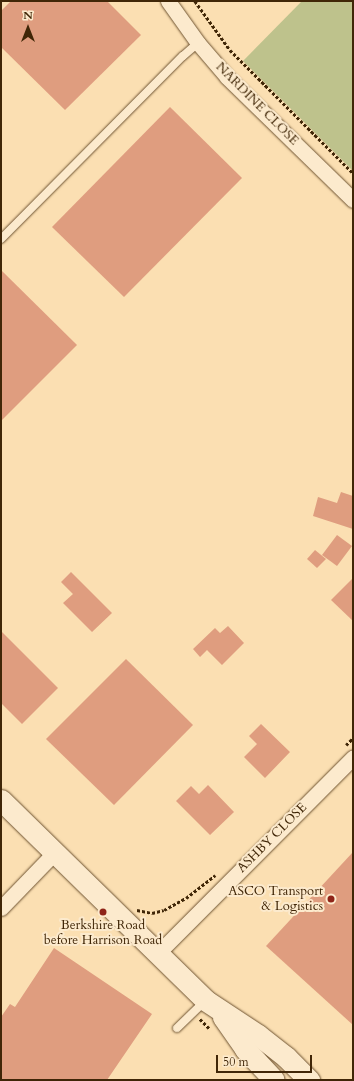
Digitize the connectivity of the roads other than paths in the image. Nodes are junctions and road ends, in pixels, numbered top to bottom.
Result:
1 (168, 1) edge
2 (198, 43) junction
3 (353, 200) edge
4 (1, 239) edge
5 (348, 753) edge
6 (1, 800) edge
7 (55, 852) junction
8 (1, 908) edge
9 (158, 953) junction
10 (210, 1003) junction
11 (177, 1028) dead end
12 (274, 1080) edge
13 (309, 1080) edge

1 - 2 street, NARDINE CLOSE
2 - 3 street, NARDINE CLOSE
2 - 4 lane
5 - 9 street, ASHBY CLOSE
6 - 7 main road
7 - 8 street
7 - 9 main road
9 - 10 main road
10 - 11 lane
10 - 12 main road
10 - 13 main road

